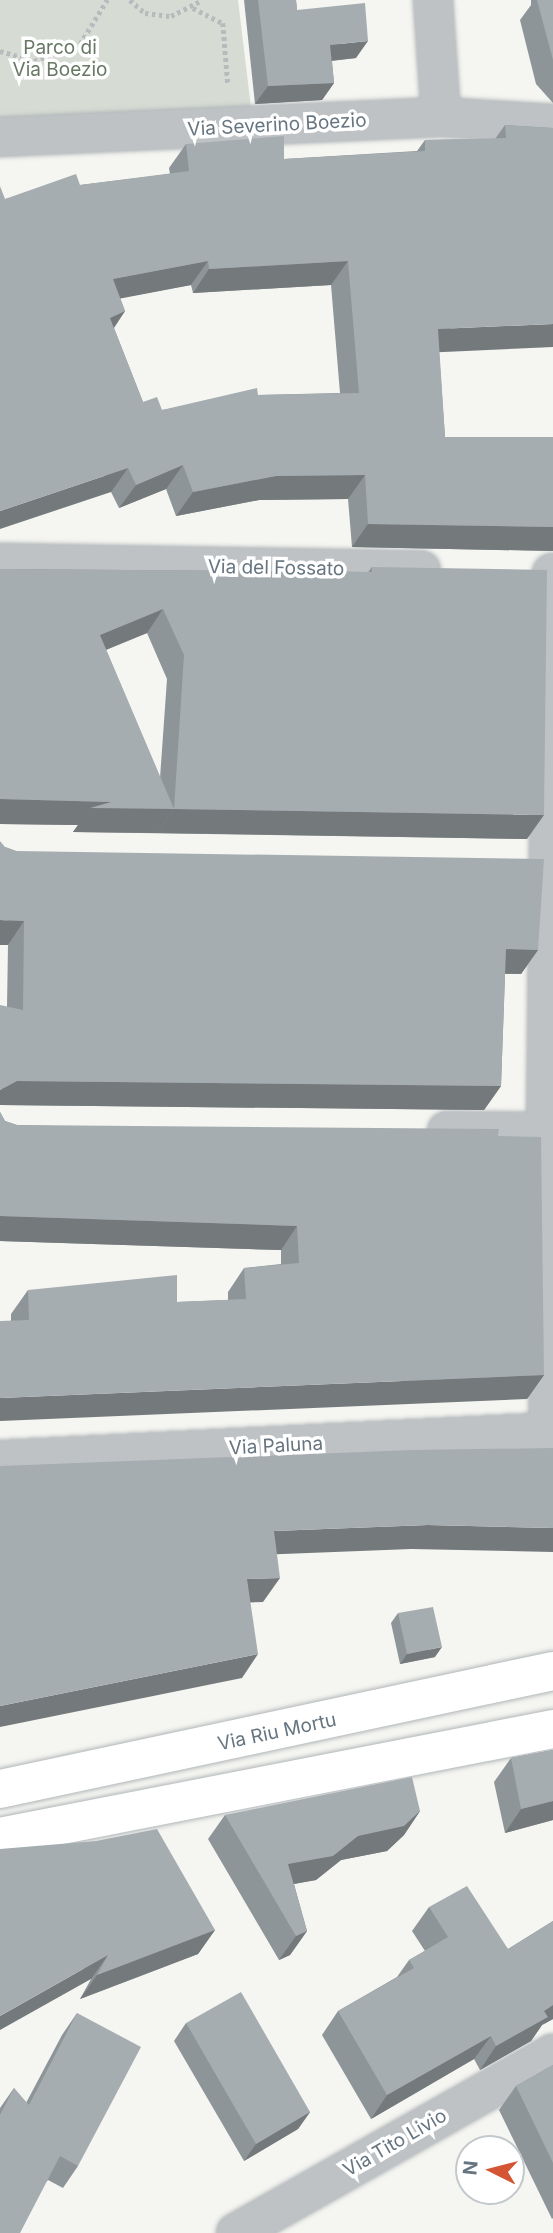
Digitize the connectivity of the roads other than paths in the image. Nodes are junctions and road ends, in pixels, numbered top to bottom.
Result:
1 (433, 0) edge
2 (441, 117) junction
3 (553, 124) edge
4 (0, 137) edge
5 (0, 563) edge
6 (456, 571) edge
7 (511, 572) edge
8 (553, 573) edge
9 (507, 860) edge
10 (551, 861) junction
11 (411, 1131) edge
12 (546, 1132) junction
13 (551, 1432) edge
14 (0, 1460) edge
15 (553, 1671) edge
16 (553, 1729) edge
17 (0, 1789) edge
18 (0, 1837) edge
19 (553, 2053) edge
20 (236, 2233) edge

1 - 2 street
2 - 3 street, Via Severino Boezio
2 - 4 street, Via Severino Boezio
5 - 6 street, Via del Fossato
7 - 8 street
8 - 10 street
9 - 10 street
10 - 12 street
11 - 12 street
12 - 13 street
13 - 14 street, Via Paluna
15 - 17 main road, Via Riu Mortu
16 - 18 main road
19 - 20 street, Via Tito Livio

